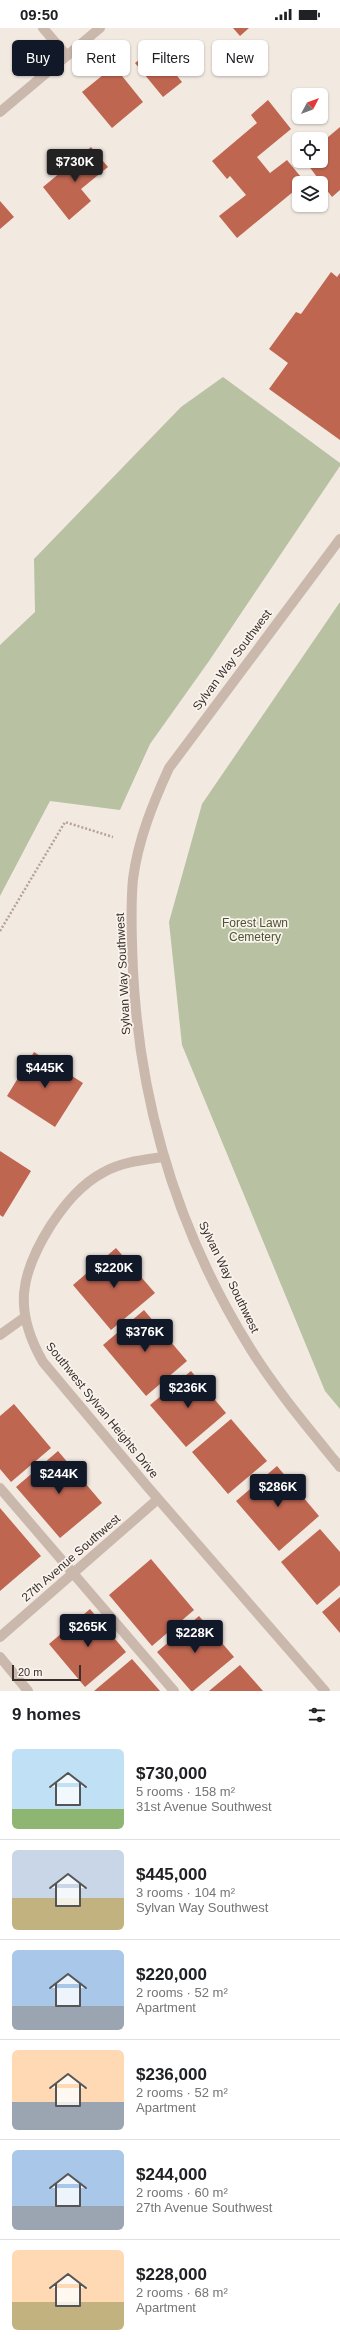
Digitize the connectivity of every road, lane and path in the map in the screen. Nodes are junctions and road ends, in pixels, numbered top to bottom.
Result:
1 (43, 28) edge
2 (100, 28) edge
3 (67, 56) junction
4 (0, 112) edge
5 (340, 539) edge
6 (113, 837) dead end
7 (0, 931) edge
8 (163, 1157) junction
9 (25, 1317) junction
10 (0, 1335) edge
11 (340, 1467) edge
12 (0, 1488) edge
13 (158, 1499) junction
14 (74, 1573) junction
15 (0, 1637) edge
16 (0, 1657) edge
17 (28, 1691) edge
18 (174, 1691) edge
19 (325, 1691) edge

1 - 3 street
2 - 3 street
3 - 4 street
5 - 8 street, Sylvan Way Southwest
6 - 7 path
8 - 9 street, Southwest Sylvan Heights Drive
8 - 11 street, Sylvan Way Southwest
9 - 10 street
9 - 13 street, Southwest Sylvan Heights Drive
12 - 14 street
13 - 14 street, 27th Avenue Southwest
13 - 19 street, Southwest Sylvan Heights Drive
14 - 15 street, 27th Avenue Southwest
14 - 18 street
16 - 17 street

